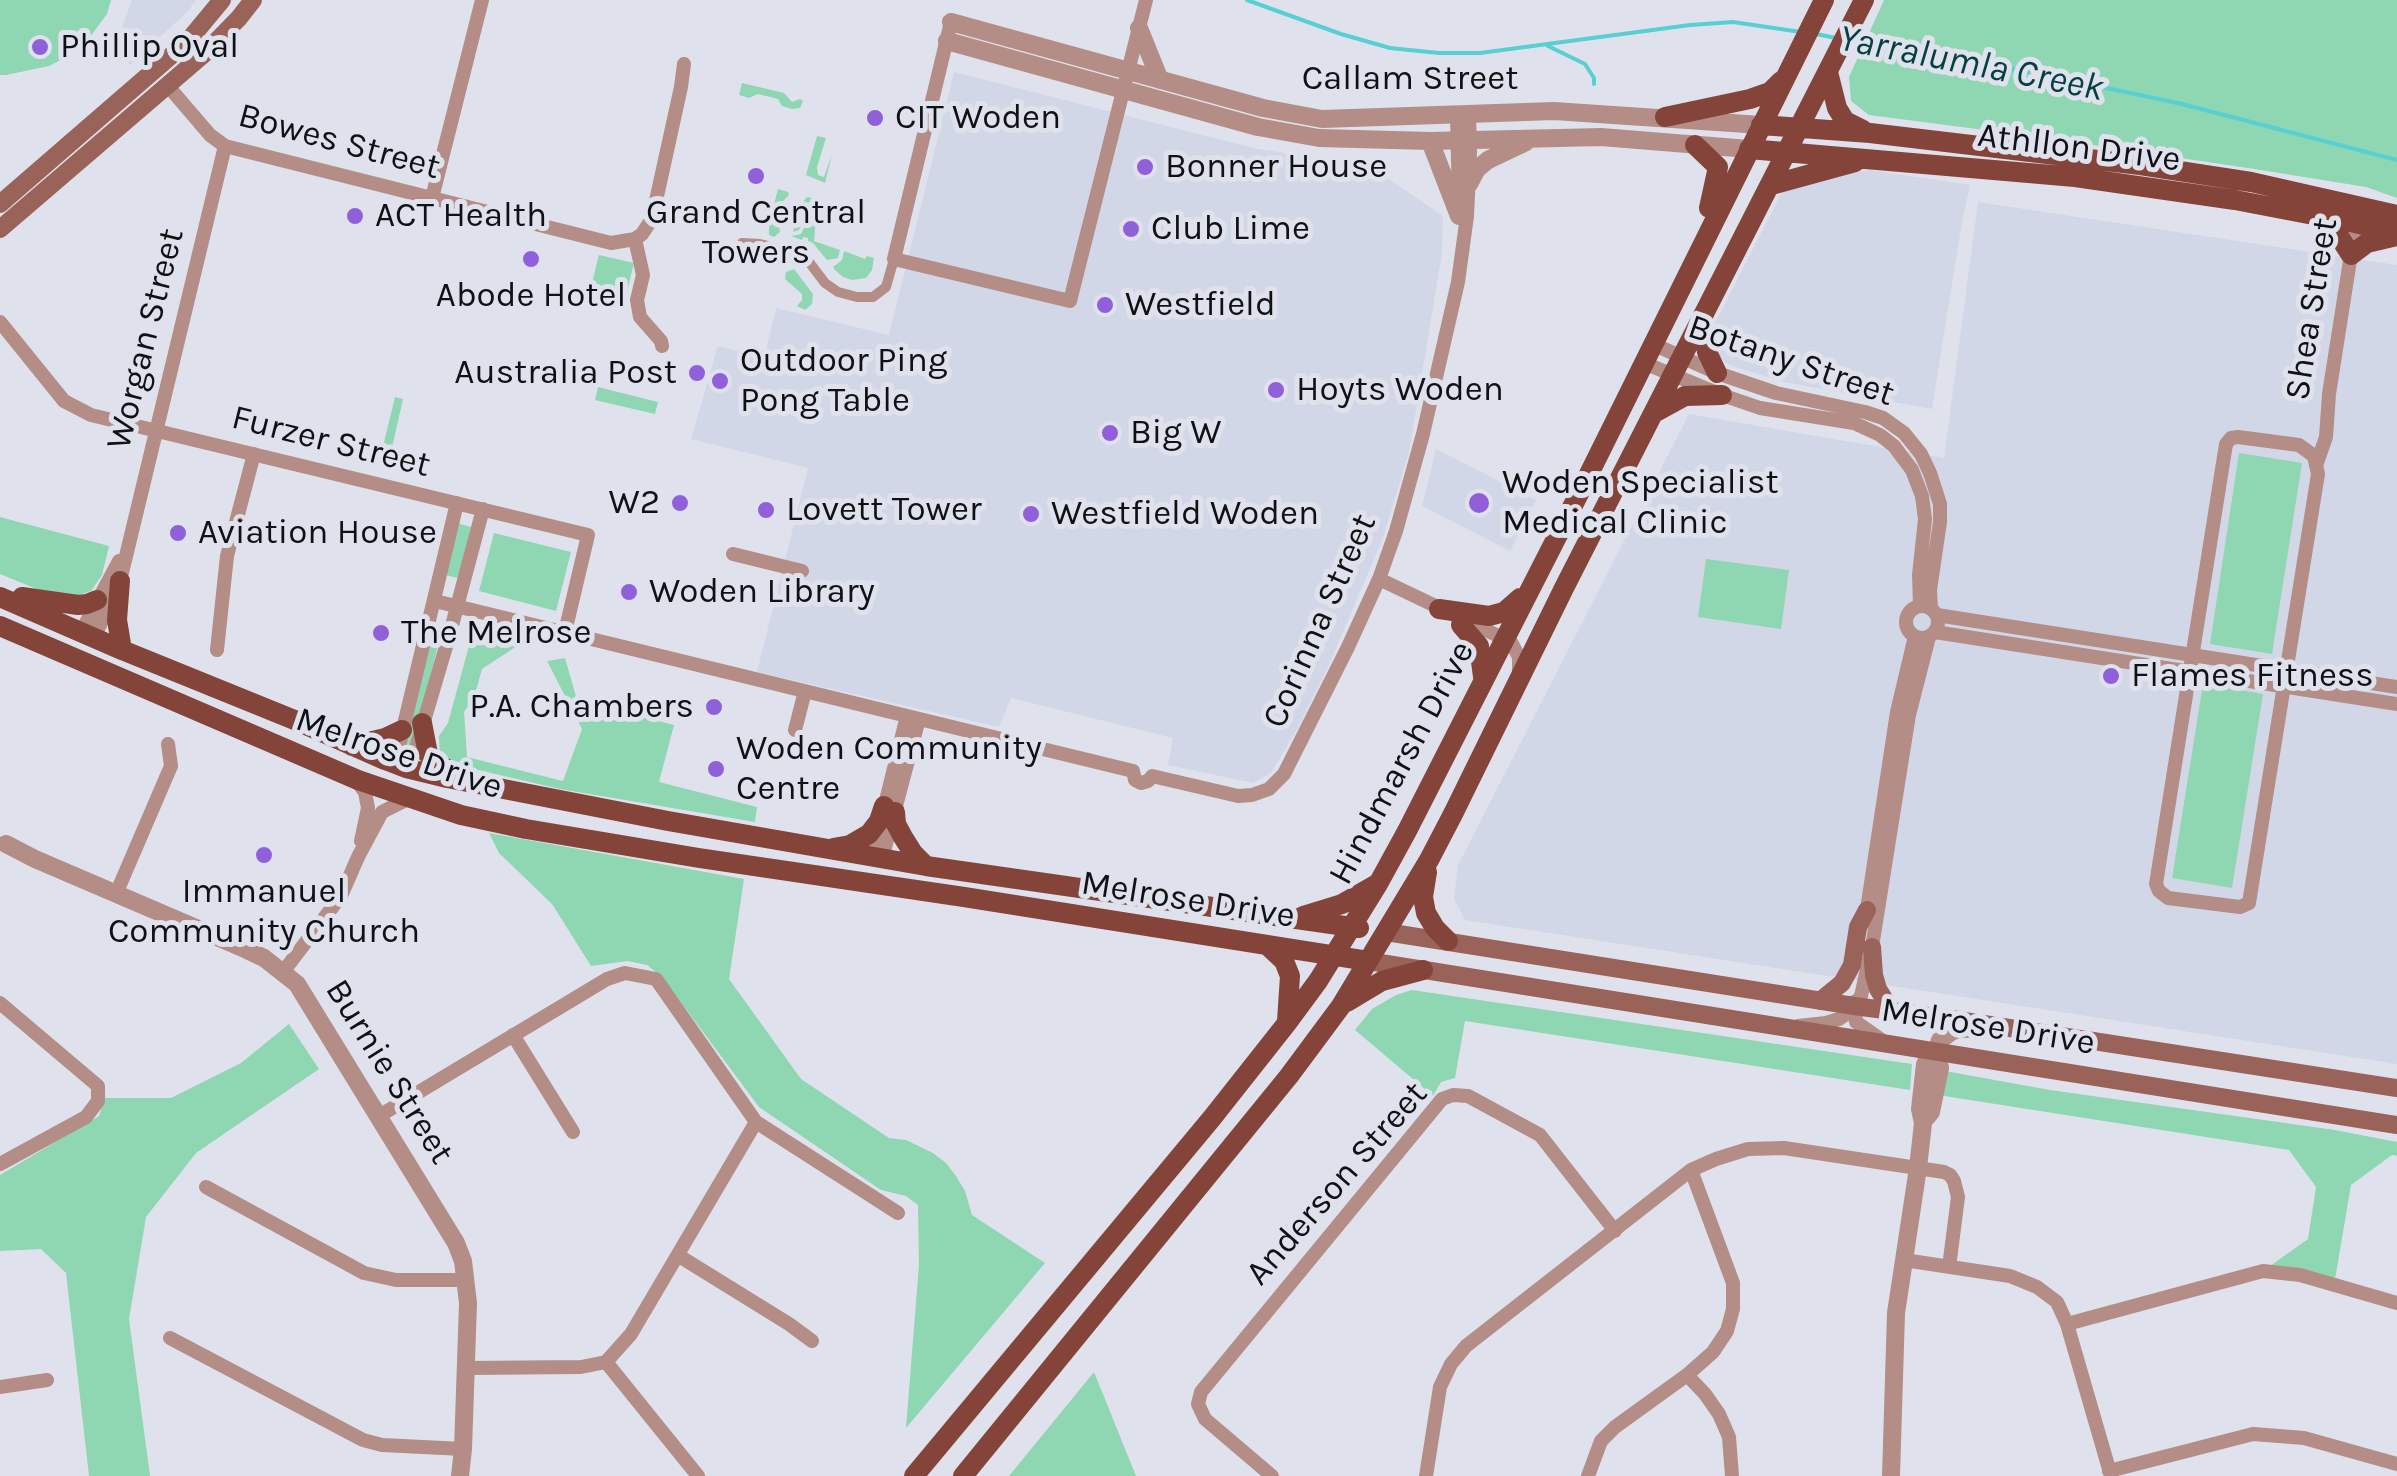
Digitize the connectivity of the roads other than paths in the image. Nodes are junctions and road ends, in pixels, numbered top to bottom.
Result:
1 (222, 0) edge
2 (253, 0) edge
3 (482, 0) edge
4 (1146, 0) edge
5 (1822, 4) edge
6 (1860, 8) edge
7 (951, 22) joint
8 (1139, 28) junction
9 (947, 41) junction
10 (684, 64) dead end
11 (1791, 65) junction
12 (1831, 66) junction
13 (155, 70) junction
14 (1126, 80) junction
15 (1160, 80) junction
16 (168, 86) junction
17 (1463, 115) junction
18 (1666, 117) junction
19 (1761, 126) junction
20 (1799, 128) junction
21 (1870, 133) junction
22 (1535, 138) junction
23 (1430, 141) junction
24 (1464, 141) junction
25 (1695, 145) junction
26 (225, 146) junction
27 (1750, 148) junction
28 (1787, 152) junction
29 (1867, 158) junction
30 (1468, 184) junction
31 (1771, 185) junction
32 (432, 198) junction
33 (0, 204) edge
34 (2357, 214) junction
35 (2397, 215) edge
36 (1459, 216) junction
37 (2327, 218) junction
38 (0, 229) edge
39 (2397, 234) edge
40 (1464, 236) junction
41 (634, 239) junction
42 (742, 244) dead end
43 (2351, 255) junction
44 (894, 259) junction
45 (1693, 263) junction
46 (1701, 320) junction
47 (0, 322) edge
48 (662, 346) dead end
49 (1648, 353) junction
50 (1678, 366) junction
51 (1717, 373) junction
52 (1722, 396) junction
53 (1654, 414) junction
54 (2325, 422) junction
55 (155, 430) junction
56 (2299, 445) junction
57 (254, 454) junction
58 (2317, 464) junction
59 (457, 503) junction
60 (482, 509) junction
61 (126, 547) junction
62 (732, 554) dead end
63 (802, 571) dead end
64 (1379, 580) junction
65 (120, 581) junction
66 (1528, 590) junction
67 (0, 595) edge
68 (97, 600) junction
69 (435, 601) junction
70 (457, 606) junction
71 (1439, 609) junction
72 (1929, 609) junction
73 (1461, 625) junction
74 (0, 626) edge
75 (565, 632) junction
76 (87, 635) junction
77 (1926, 635) junction
78 (1514, 644) junction
79 (122, 650) junction
80 (216, 650) dead end
81 (2192, 654) junction
82 (77, 658) junction
83 (2287, 670) junction
84 (2190, 672) junction
85 (1483, 679) junction
86 (2284, 686) junction
87 (2397, 687) edge
88 (806, 691) junction
89 (2397, 704) edge
90 (913, 717) junction
91 (412, 726) junction
92 (795, 730) dead end
93 (168, 744) dead end
94 (352, 746) junction
95 (406, 768) junction
96 (356, 780) junction
97 (489, 788) junction
98 (408, 799) junction
99 (434, 806) junction
100 (889, 809) junction
101 (2, 847) edge
102 (826, 849) junction
103 (358, 857) junction
104 (877, 858) junction
105 (1429, 860) junction
106 (934, 867) junction
107 (984, 874) junction
108 (872, 882) junction
109 (1378, 884) junction
110 (116, 894) junction
111 (964, 897) junction
112 (1868, 910) junction
113 (1296, 918) junction
114 (1351, 926) junction
115 (1386, 932) junction
116 (1448, 941) junction
117 (1269, 946) junction
118 (1872, 947) junction
119 (1333, 956) junction
120 (1368, 961) junction
121 (1423, 970) junction
122 (283, 972) junction
123 (1820, 1000) junction
124 (0, 1003) edge
125 (1341, 1006) junction
126 (1854, 1006) junction
127 (1891, 1010) junction
128 (1912, 1013) junction
129 (1287, 1023) junction
130 (1995, 1026) junction
131 (1788, 1028) junction
132 (513, 1035) junction
133 (1888, 1044) junction
134 (1938, 1046) junction
135 (2397, 1088) edge
136 (379, 1116) junction
137 (756, 1122) junction
138 (2397, 1124) edge
139 (574, 1132) dead end
140 (0, 1164) edge
141 (1918, 1168) junction
142 (1691, 1170) junction
143 (206, 1187) dead end
144 (898, 1213) dead end
145 (1615, 1231) junction
146 (679, 1256) junction
147 (1904, 1260) junction
148 (1950, 1267) junction
149 (467, 1280) junction
150 (2397, 1304) edge
151 (2067, 1324) junction
152 (170, 1338) dead end
153 (812, 1341) dead end
154 (606, 1362) junction
155 (466, 1368) junction
156 (1687, 1375) junction
157 (47, 1380) dead end
158 (0, 1388) edge
159 (463, 1449) junction
160 (2397, 1464) edge
161 (2110, 1474) edge
162 (460, 1476) edge
163 (698, 1476) edge
164 (914, 1476) edge
165 (963, 1476) edge
166 (1272, 1476) edge
167 (1426, 1476) edge
168 (1588, 1476) edge
169 (1732, 1476) edge
170 (1890, 1476) edge

1 - 13 main road
2 - 16 main road
3 - 32 street
4 - 8 street
5 - 11 main road, Hindmarsh Drive
6 - 12 main road, Hindmarsh Drive
7 - 9 street
7 - 14 street, Callam Street
8 - 14 street
8 - 15 street
9 - 14 street, Callam Street
9 - 44 street
10 - 41 street
11 - 18 main road
11 - 19 main road, Hindmarsh Drive
12 - 20 main road, Hindmarsh Drive
12 - 21 main road
13 - 16 main road
13 - 33 main road
14 - 15 street, Callam Street
14 - 23 street, Callam Street
14 - 44 street
15 - 17 street, Callam Street
16 - 26 street, Bowes Street
16 - 38 main road
17 - 18 street, Callam Street
17 - 24 street, Corinna Street
18 - 19 street, Callam Street
19 - 20 main road, Athllon Drive
19 - 27 main road, Hindmarsh Drive
20 - 21 main road, Athllon Drive
20 - 28 main road, Hindmarsh Drive
21 - 34 main road, Athllon Drive
22 - 24 street, Callam Street
22 - 25 street, Callam Street
22 - 30 street
23 - 24 street, Callam Street
23 - 36 street
24 - 30 street, Corinna Street
24 - 36 street, Corinna Street
25 - 27 street, Callam Street
25 - 45 main road
26 - 32 street, Bowes Street
26 - 55 street, Worgan Street
27 - 28 main road, Athllon Drive
27 - 45 main road, Hindmarsh Drive
28 - 29 main road, Athllon Drive
28 - 31 main road, Hindmarsh Drive
29 - 31 main road
29 - 37 main road, Athllon Drive
30 - 40 street, Corinna Street
31 - 46 main road, Hindmarsh Drive
32 - 41 street, Bowes Street
34 - 35 main road, Athllon Drive
34 - 37 main road, Athllon Drive
34 - 39 main road, Athllon Drive
34 - 43 street, Shea Street
36 - 40 street, Corinna Street
37 - 43 main road
39 - 43 main road
40 - 64 street, Corinna Street
41 - 48 street
42 - 44 street
43 - 54 street, Shea Street
45 - 49 main road, Hindmarsh Drive
46 - 50 main road, Hindmarsh Drive
46 - 51 main road
47 - 55 street, Furzer Street
49 - 50 street, Botany Street
49 - 66 main road, Hindmarsh Drive
50 - 51 street, Botany Street
50 - 52 street, Botany Street
50 - 53 main road, Hindmarsh Drive
51 - 72 street, Botany Street
52 - 53 main road
52 - 72 street, Botany Street
53 - 78 main road, Hindmarsh Drive
54 - 56 street, Shea Street
54 - 58 street, Shea Street
55 - 57 street, Furzer Street
55 - 61 street, Worgan Street
56 - 58 street
56 - 81 street
57 - 59 street, Furzer Street
57 - 80 street
58 - 83 street, Shea Street
59 - 60 street, Furzer Street
59 - 69 street
60 - 70 street
60 - 75 street, Furzer Street
61 - 65 street, Worgan Street
61 - 68 street, Worgan Street
62 - 63 street
64 - 71 street
64 - 90 street, Corinna Street
65 - 76 street, Worgan Street
65 - 79 main road
66 - 71 main road
66 - 78 main road, Hindmarsh Drive
67 - 68 main road
67 - 76 main road, Melrose Drive
68 - 76 street, Worgan Street
69 - 70 street, Corinna Street
69 - 91 street
70 - 75 street, Corinna Street
70 - 91 street
71 - 73 street
71 - 78 street
72 - 77 street
72 - 77 street
72 - 81 street
73 - 78 street
73 - 85 main road
74 - 82 main road, Melrose Drive
75 - 88 street, Corinna Street
76 - 79 main road, Melrose Drive
76 - 82 main road
77 - 84 street
77 - 112 street
77 - 118 street
78 - 85 main road, Hindmarsh Drive
78 - 105 main road, Hindmarsh Drive
79 - 94 main road, Melrose Drive
81 - 83 street
81 - 84 street
82 - 96 main road, Melrose Drive
83 - 86 street, Shea Street
83 - 87 street
84 - 86 street
84 - 86 street, Shea Street
85 - 109 main road, Hindmarsh Drive
86 - 89 street
88 - 90 street, Corinna Street
88 - 92 street
90 - 100 street
91 - 94 main road
91 - 95 street
91 - 97 main road
93 - 110 street
94 - 95 main road, Melrose Drive
95 - 96 main road
95 - 97 main road, Melrose Drive
95 - 99 main road
96 - 98 main road, Melrose Drive
96 - 103 street
97 - 102 main road, Melrose Drive
98 - 99 main road, Melrose Drive
98 - 103 street
99 - 108 main road, Melrose Drive
100 - 102 main road
100 - 104 street
100 - 106 main road
101 - 110 street, Burnie Street
102 - 104 main road, Melrose Drive
103 - 122 street
104 - 106 main road, Melrose Drive
104 - 108 main road
105 - 115 main road, Hindmarsh Drive
105 - 116 main road
106 - 107 main road, Melrose Drive
106 - 111 main road
107 - 111 main road
107 - 113 main road, Melrose Drive
108 - 111 main road, Melrose Drive
109 - 113 main road
109 - 114 main road, Hindmarsh Drive
110 - 122 street, Burnie Street
111 - 117 main road, Melrose Drive
112 - 123 main road
112 - 126 street
113 - 114 main road, Melrose Drive
114 - 115 main road, Melrose Drive
114 - 119 main road, Hindmarsh Drive
115 - 116 main road, Melrose Drive
115 - 120 main road, Hindmarsh Drive
116 - 123 main road, Melrose Drive
117 - 119 main road, Melrose Drive
117 - 129 main road
118 - 126 street
118 - 127 main road
119 - 120 main road, Melrose Drive
119 - 129 main road, Hindmarsh Drive
120 - 121 main road, Melrose Drive
120 - 125 main road, Hindmarsh Drive
121 - 125 main road
121 - 131 main road, Melrose Drive
122 - 136 street, Burnie Street
123 - 126 main road, Melrose Drive
124 - 140 street
125 - 165 main road, Hindmarsh Drive
126 - 127 main road, Melrose Drive
126 - 131 street
126 - 133 street
127 - 128 main road, Melrose Drive
128 - 130 main road, Melrose Drive
128 - 134 street
129 - 164 main road, Hindmarsh Drive
130 - 134 street
130 - 135 main road, Melrose Drive
131 - 133 main road, Melrose Drive
132 - 136 street
132 - 137 street
132 - 139 street
133 - 134 main road, Melrose Drive
134 - 138 main road, Melrose Drive
134 - 141 street
136 - 149 street, Burnie Street
137 - 144 street
137 - 146 street
141 - 142 street
141 - 147 street
141 - 148 street
142 - 145 street
142 - 156 street
143 - 149 street
145 - 166 street, Anderson Street
145 - 167 street
146 - 153 street
146 - 154 street
147 - 148 street
147 - 170 street
148 - 151 street
149 - 155 street, Burnie Street
150 - 151 street
151 - 161 street
152 - 159 street
154 - 155 street
154 - 163 street
155 - 159 street, Burnie Street
156 - 168 street
156 - 169 street
157 - 158 street
159 - 162 street, Burnie Street
160 - 161 street

